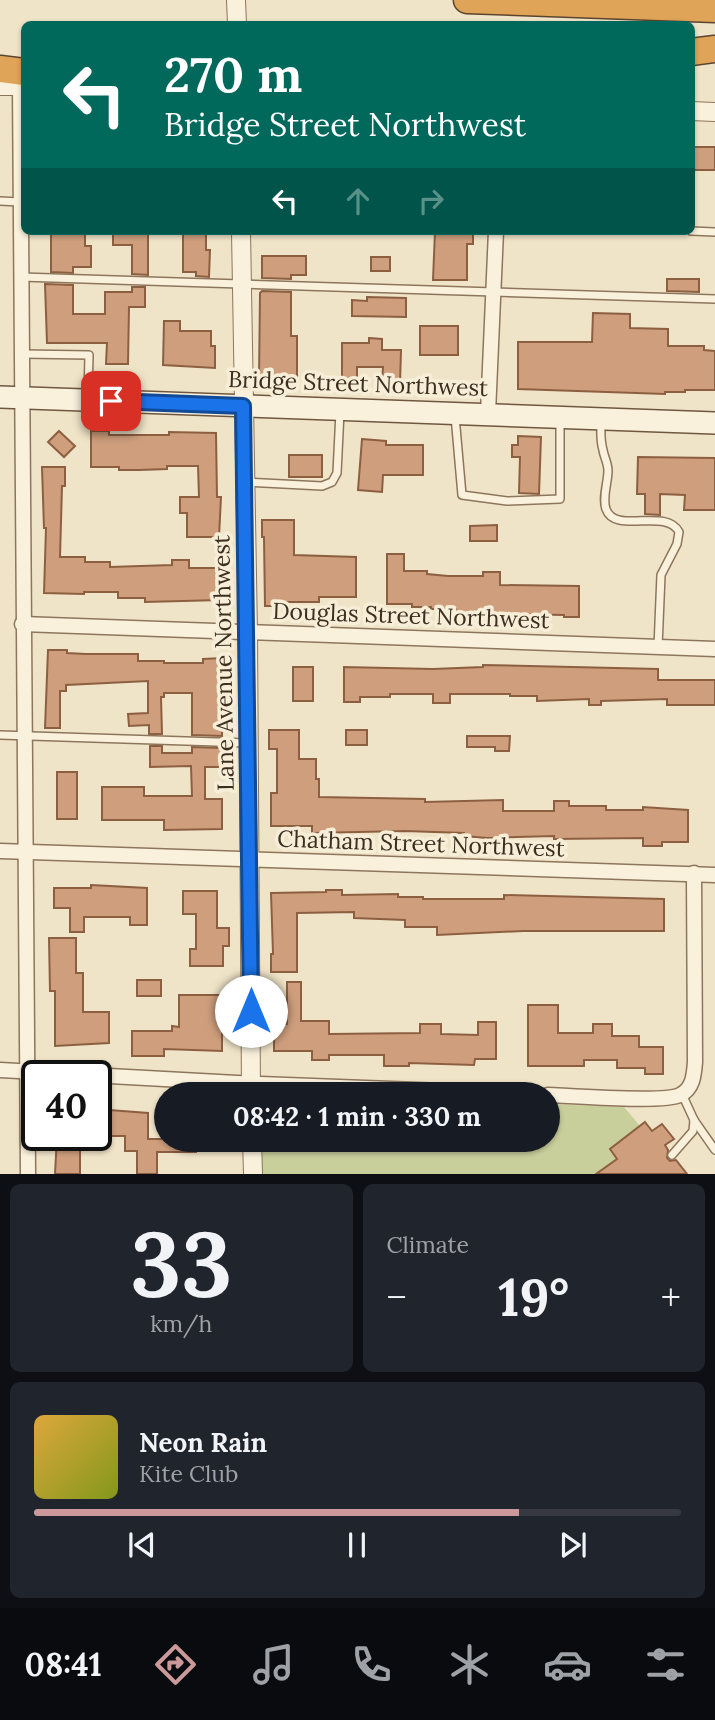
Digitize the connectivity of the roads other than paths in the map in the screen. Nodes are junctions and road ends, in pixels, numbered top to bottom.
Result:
1 (236, 0) edge
2 (467, 0) edge
3 (715, 9) edge
4 (237, 21) edge
5 (715, 49) edge
6 (695, 52) edge
7 (0, 69) edge
8 (21, 81) edge
9 (21, 82) edge
10 (0, 86) edge
11 (695, 111) edge
12 (715, 112) edge
13 (0, 201) edge
14 (21, 202) edge
15 (695, 231) edge
16 (715, 232) edge
17 (22, 235) edge
18 (241, 235) edge
19 (496, 235) edge
20 (21, 277) junction
21 (241, 284) junction
22 (494, 292) junction
23 (715, 299) edge
24 (21, 354) junction
25 (11, 397) edge
26 (88, 400) junction
27 (243, 406) junction
28 (340, 408) junction
29 (455, 412) junction
30 (488, 413) junction
31 (560, 416) junction
32 (602, 418) junction
33 (715, 423) edge
34 (244, 482) junction
35 (22, 624) junction
36 (248, 633) junction
37 (658, 647) junction
38 (715, 649) edge
39 (0, 735) edge
40 (24, 736) junction
41 (249, 743) junction
42 (0, 851) edge
43 (25, 851) junction
44 (250, 861) junction
45 (694, 873) junction
46 (715, 875) edge
47 (27, 1060) edge
48 (0, 1070) edge
49 (21, 1072) edge
50 (112, 1078) edge
51 (159, 1082) edge
52 (251, 1082) edge
53 (682, 1094) junction
54 (560, 1095) edge
55 (694, 1120) junction
56 (715, 1150) edge
57 (28, 1151) edge
58 (252, 1152) edge
59 (672, 1155) dead end
60 (28, 1174) edge
61 (253, 1174) edge

1 - 4 street
2 - 3 highway
5 - 6 highway
7 - 8 highway
9 - 10 street
11 - 12 street
13 - 14 lane
15 - 16 lane
17 - 20 street
18 - 21 street, Lane Avenue Northwest
19 - 22 street
20 - 21 lane
20 - 24 street
21 - 22 lane
21 - 27 street, Lane Avenue Northwest
22 - 23 lane
22 - 30 street
24 - 25 street
24 - 26 lane
25 - 26 main road, Bridge Street Northwest
25 - 35 street
26 - 27 main road, Bridge Street Northwest
27 - 28 main road, Bridge Street Northwest
27 - 34 street, Lane Avenue Northwest
28 - 29 main road, Bridge Street Northwest
28 - 34 lane
29 - 30 main road, Bridge Street Northwest
29 - 31 lane
30 - 31 main road, Bridge Street Northwest
31 - 32 main road, Bridge Street Northwest
32 - 33 main road, Bridge Street Northwest
32 - 37 lane
34 - 36 street, Lane Avenue Northwest
35 - 36 street, Douglas Street Northwest
35 - 40 street
36 - 37 street, Douglas Street Northwest
36 - 41 street, Lane Avenue Northwest
37 - 38 street, Douglas Street Northwest
39 - 40 lane
40 - 41 lane
40 - 43 street
41 - 44 street, Lane Avenue Northwest
42 - 43 street, Chatham Street Northwest
43 - 44 street, Chatham Street Northwest
43 - 47 street
44 - 45 street, Chatham Street Northwest
44 - 52 street, Lane Avenue Northwest
45 - 46 street, Chatham Street Northwest
45 - 53 street
48 - 49 street
50 - 51 street
53 - 54 street
53 - 55 lane
55 - 56 lane
55 - 59 lane
57 - 60 street
58 - 61 street

